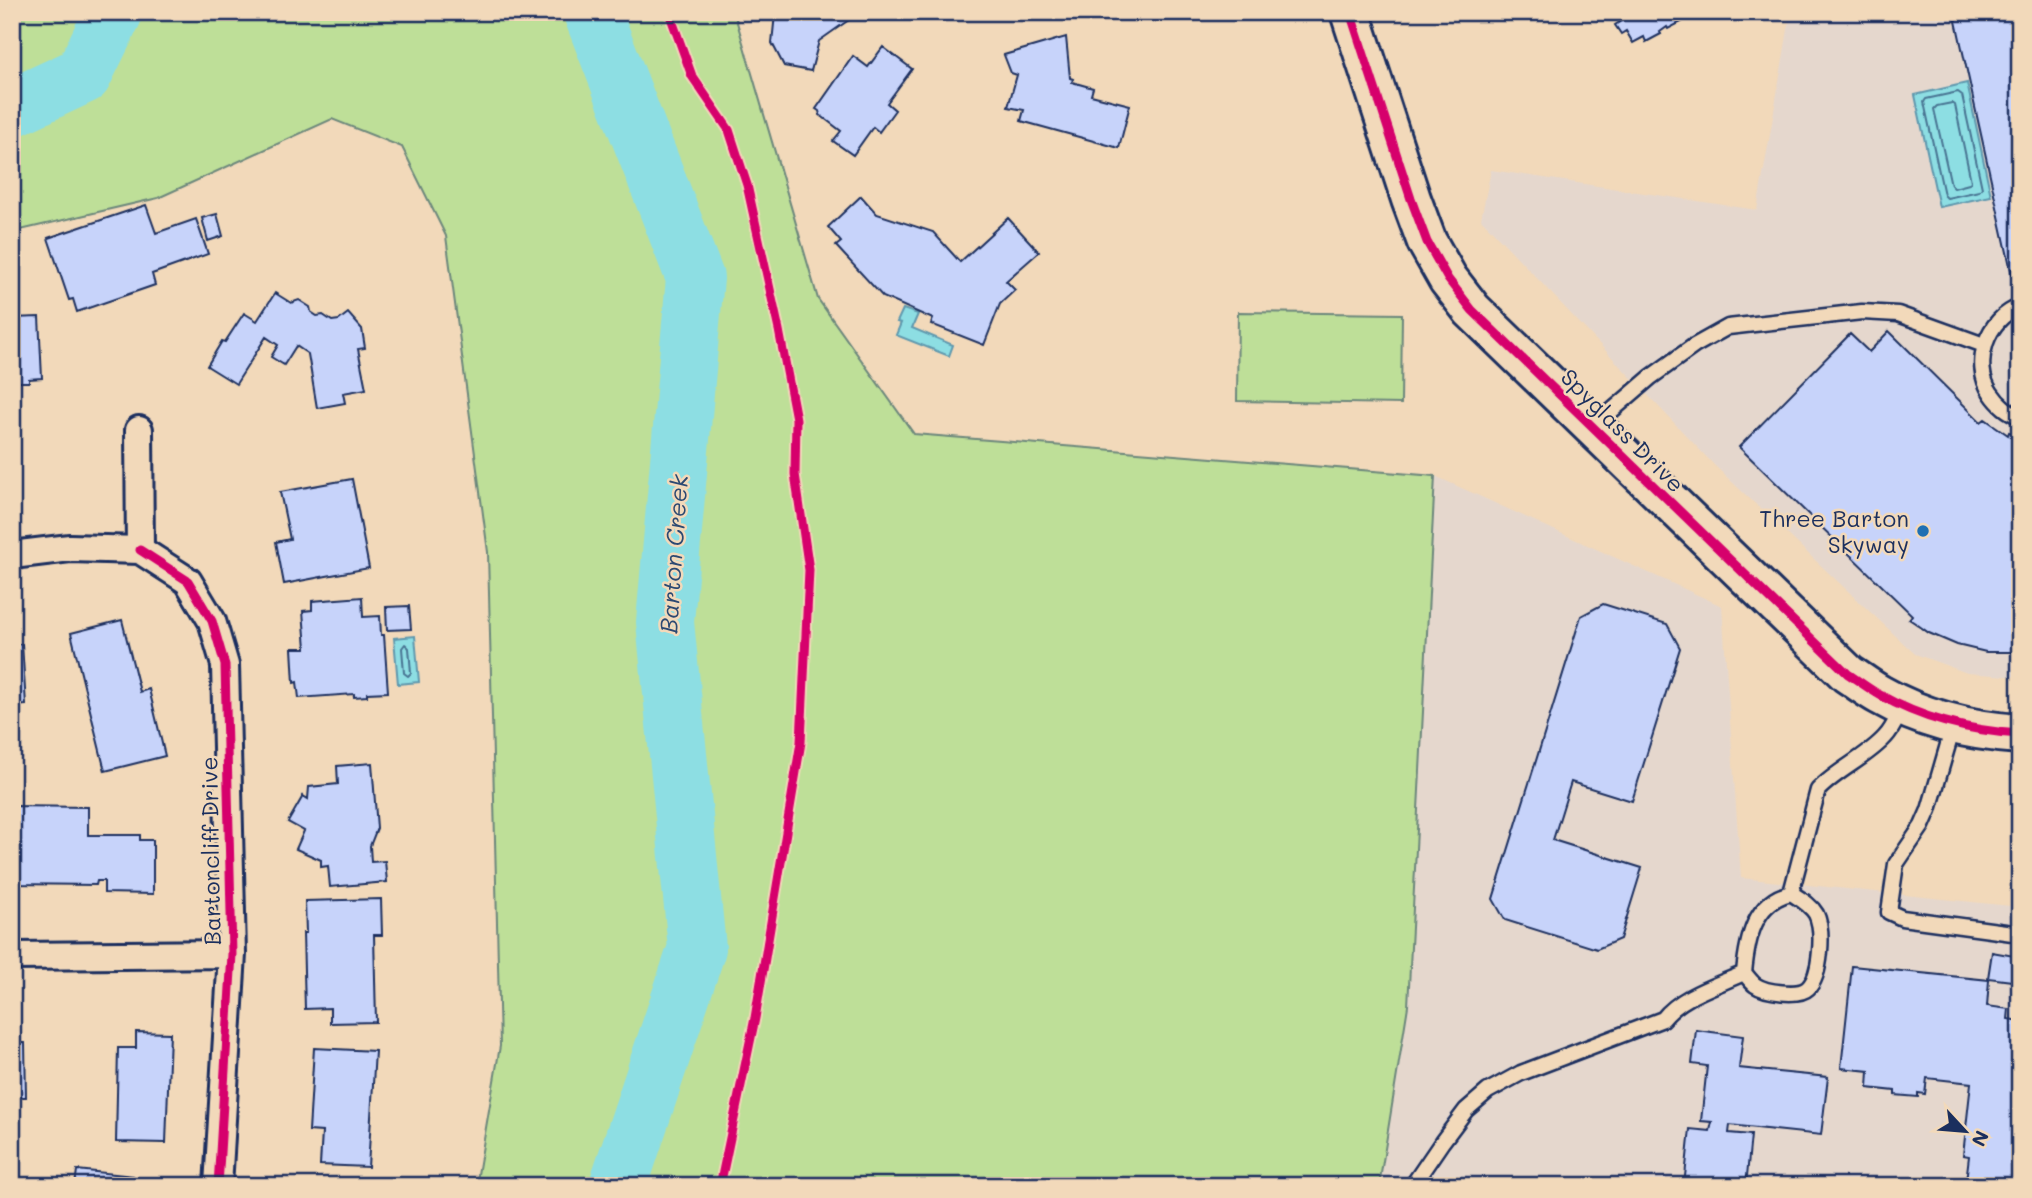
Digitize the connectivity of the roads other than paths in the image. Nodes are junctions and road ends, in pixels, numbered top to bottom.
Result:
1 (1350, 12) edge
2 (2020, 307) edge
3 (1984, 345) junction
4 (2020, 417) edge
5 (1592, 428) junction
6 (139, 430) dead end
7 (140, 550) junction
8 (12, 555) edge
9 (1903, 706) junction
10 (1954, 724) junction
11 (2020, 734) edge
12 (1791, 893) junction
13 (2020, 934) edge
14 (232, 954) junction
15 (12, 956) edge
16 (1744, 973) junction
17 (218, 1186) edge
18 (1412, 1186) edge

1 - 5 street, Spyglass Drive
2 - 3 lane
3 - 4 lane
3 - 5 lane
5 - 9 street, Spyglass Drive
6 - 7 street
7 - 8 street
7 - 14 street, Bartoncliff Drive
9 - 10 street, Spyglass Drive
9 - 12 lane
10 - 11 street, Spyglass Drive
10 - 13 lane
12 - 16 lane
12 - 16 lane
14 - 15 street
14 - 17 street, Bartoncliff Drive
16 - 18 lane

